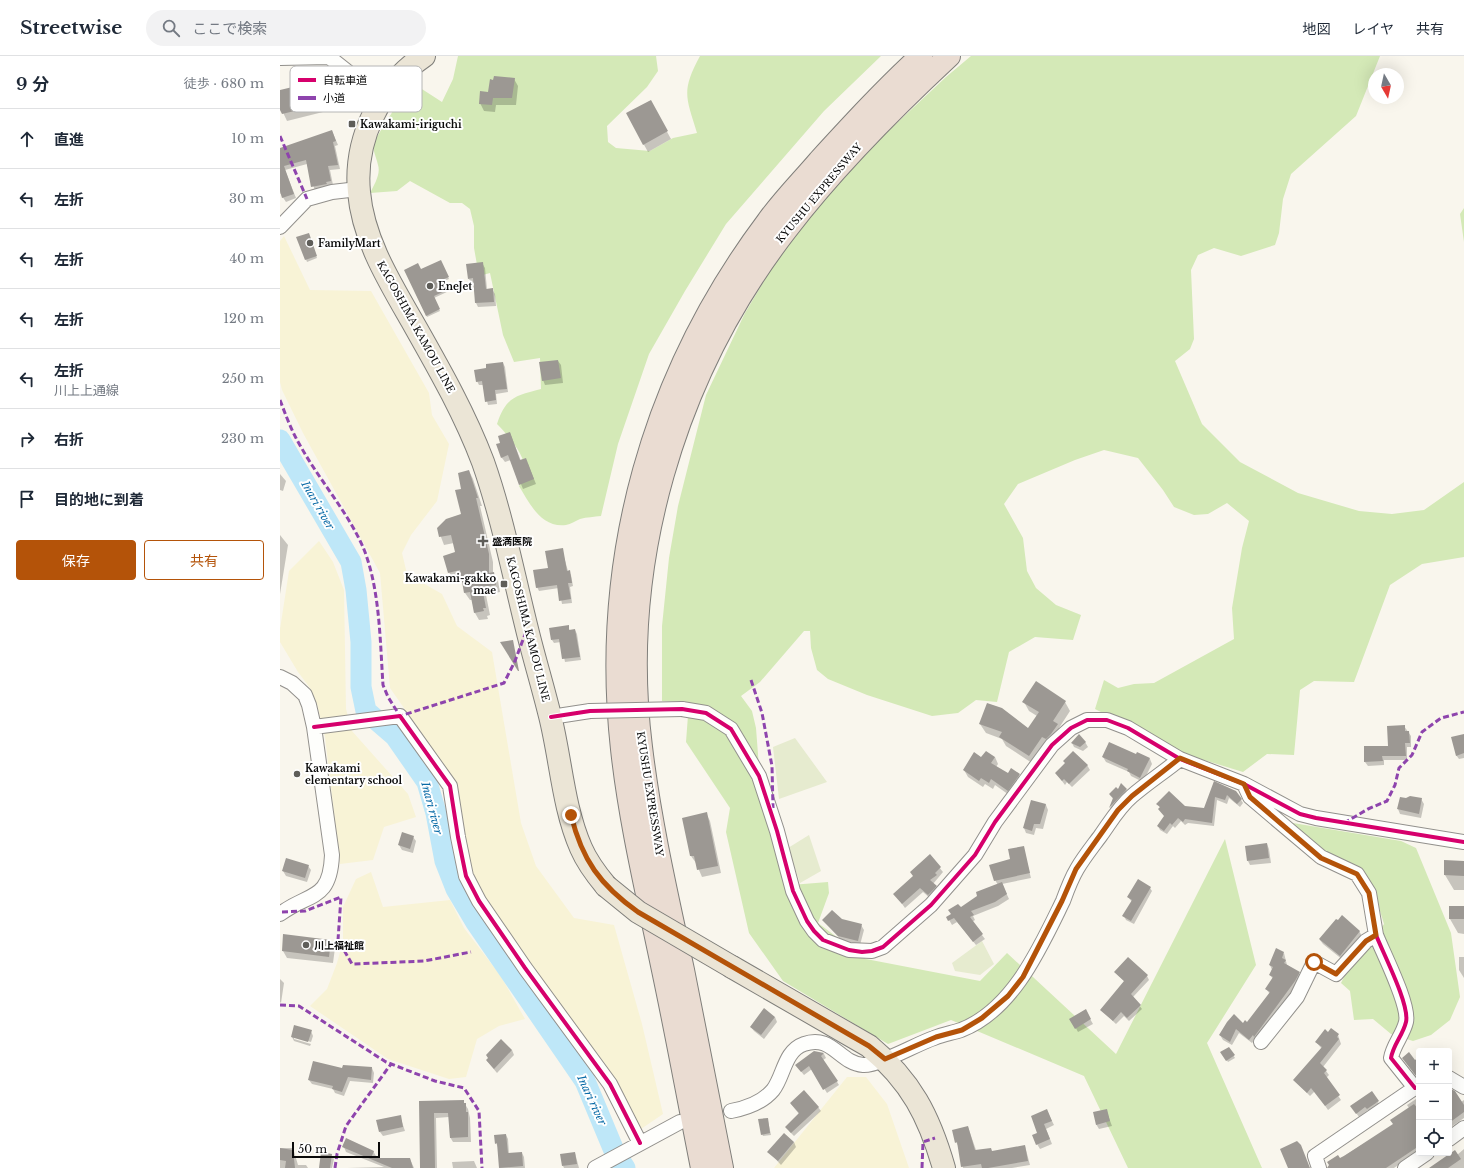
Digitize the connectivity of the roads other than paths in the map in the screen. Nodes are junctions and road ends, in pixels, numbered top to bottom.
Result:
1 (424, 56) edge
2 (921, 56) edge
3 (949, 56) edge
4 (280, 58) edge
5 (340, 66) edge
6 (409, 66) edge
7 (374, 112) edge
8 (358, 189) junction
9 (280, 227) edge
10 (280, 677) edge
11 (551, 718) junction
12 (314, 727) junction
13 (1180, 758) junction
14 (1244, 784) junction
15 (1464, 842) edge
16 (280, 914) edge
17 (1376, 935) junction
18 (1261, 1042) dead end
19 (885, 1059) junction
20 (1452, 1080) edge
21 (1416, 1086) edge
22 (1464, 1087) edge
23 (1416, 1088) edge
24 (731, 1111) dead end
25 (680, 1122) dead end
26 (1464, 1128) edge
27 (1452, 1136) edge
28 (634, 1147) junction
29 (1423, 1156) edge
30 (595, 1168) edge
31 (702, 1168) edge
32 (722, 1168) edge
33 (944, 1168) edge
34 (1319, 1168) edge
35 (1405, 1168) edge

1 - 6 main road, KAGOSHIMA KAMOU LINE
2 - 31 highway, KYUSHU EXPRESSWAY
3 - 32 highway, KYUSHU EXPRESSWAY
4 - 5 street
7 - 8 main road, KAGOSHIMA KAMOU LINE
8 - 9 street
8 - 11 main road, KAGOSHIMA KAMOU LINE
10 - 12 street
11 - 13 street, bridge
11 - 19 main road, KAGOSHIMA KAMOU LINE, bridge
12 - 16 street
12 - 28 street
13 - 14 street
13 - 19 street
14 - 15 street
14 - 17 street
17 - 18 street
17 - 21 street
19 - 24 street
19 - 33 main road, KAGOSHIMA KAMOU LINE
20 - 22 street
23 - 34 street
25 - 28 street
26 - 27 street
28 - 30 street
29 - 35 street

